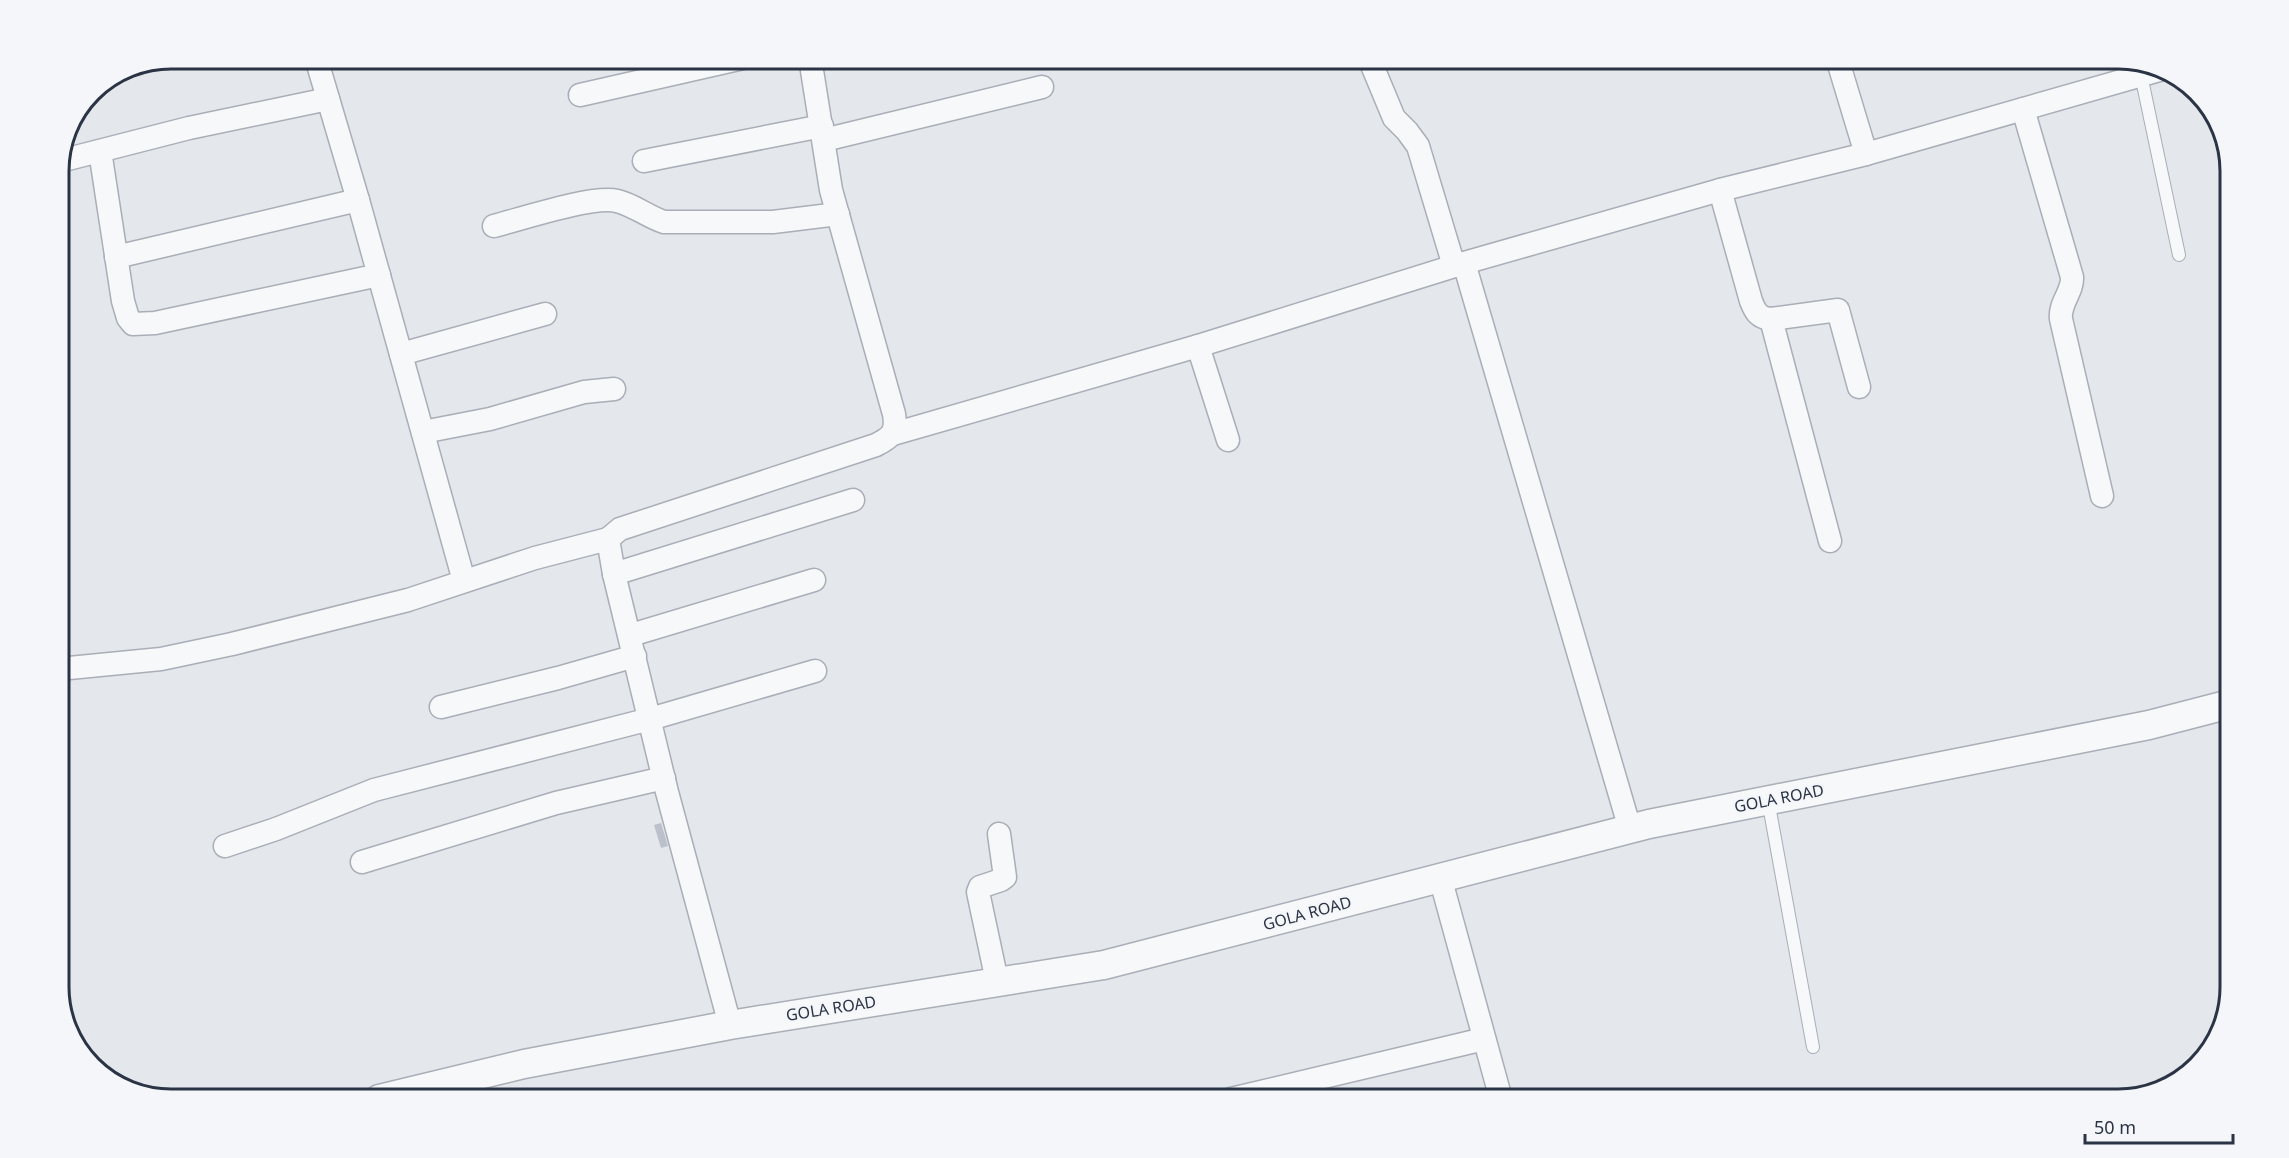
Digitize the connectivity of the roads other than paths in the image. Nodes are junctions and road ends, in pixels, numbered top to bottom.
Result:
1 (319, 69) edge
2 (695, 69) edge
3 (812, 69) edge
4 (1374, 69) edge
5 (1840, 69) edge
6 (2148, 73) edge
7 (2141, 75) junction
8 (1042, 87) dead end
9 (580, 95) dead end
10 (328, 99) junction
11 (2023, 109) junction
12 (823, 133) junction
13 (100, 151) junction
14 (1866, 154) junction
15 (70, 159) edge
16 (644, 160) dead end
17 (1720, 190) junction
18 (358, 200) junction
19 (838, 214) junction
20 (494, 226) dead end
21 (2180, 255) dead end
22 (116, 258) junction
23 (1459, 265) junction
24 (379, 275) junction
25 (545, 314) dead end
26 (1770, 319) junction
27 (1198, 346) junction
28 (401, 354) junction
29 (1859, 387) dead end
30 (614, 389) dead end
31 (423, 432) junction
32 (893, 434) junction
33 (1228, 440) dead end
34 (2102, 496) dead end
35 (853, 500) dead end
36 (608, 539) junction
37 (1830, 541) dead end
38 (614, 574) junction
39 (814, 580) dead end
40 (464, 581) junction
41 (633, 646) junction
42 (69, 668) edge
43 (815, 671) dead end
44 (441, 707) dead end
45 (2220, 707) edge
46 (650, 719) junction
47 (664, 778) junction
48 (1768, 800) junction
49 (1630, 829) junction
50 (999, 834) dead end
51 (225, 846) dead end
52 (362, 862) dead end
53 (1440, 877) junction
54 (997, 981) junction
55 (730, 1025) junction
56 (1484, 1039) junction
57 (1813, 1047) dead end
58 (424, 1089) edge
59 (1277, 1089) edge
60 (1498, 1089) edge

1 - 10 street
2 - 9 street
3 - 12 street
4 - 23 street
5 - 14 street
6 - 7 street
7 - 11 street
7 - 21 lane
8 - 12 street
10 - 13 street
10 - 18 street
11 - 14 street
11 - 34 street
12 - 16 street
12 - 19 street
13 - 15 street
13 - 22 street
14 - 17 street
17 - 23 street
17 - 26 street
18 - 22 street
18 - 24 street
19 - 20 street
19 - 32 street
22 - 24 street
23 - 27 street
23 - 49 street
24 - 28 street
25 - 28 street
26 - 29 street
26 - 37 street
27 - 32 street
27 - 33 street
28 - 31 street
30 - 31 street
31 - 40 street
32 - 36 street
35 - 38 street
36 - 38 street
36 - 40 street
38 - 41 street
39 - 41 street
40 - 42 street
41 - 44 street
41 - 46 street
43 - 46 street
45 - 48 street, GOLA ROAD
46 - 47 street
46 - 51 street
47 - 52 street
47 - 55 street
48 - 49 street, GOLA ROAD
48 - 57 lane
49 - 53 street, GOLA ROAD
50 - 54 street
53 - 54 street, GOLA ROAD
53 - 56 street
54 - 55 street, GOLA ROAD
55 - 58 street, GOLA ROAD
56 - 59 street
56 - 60 street

